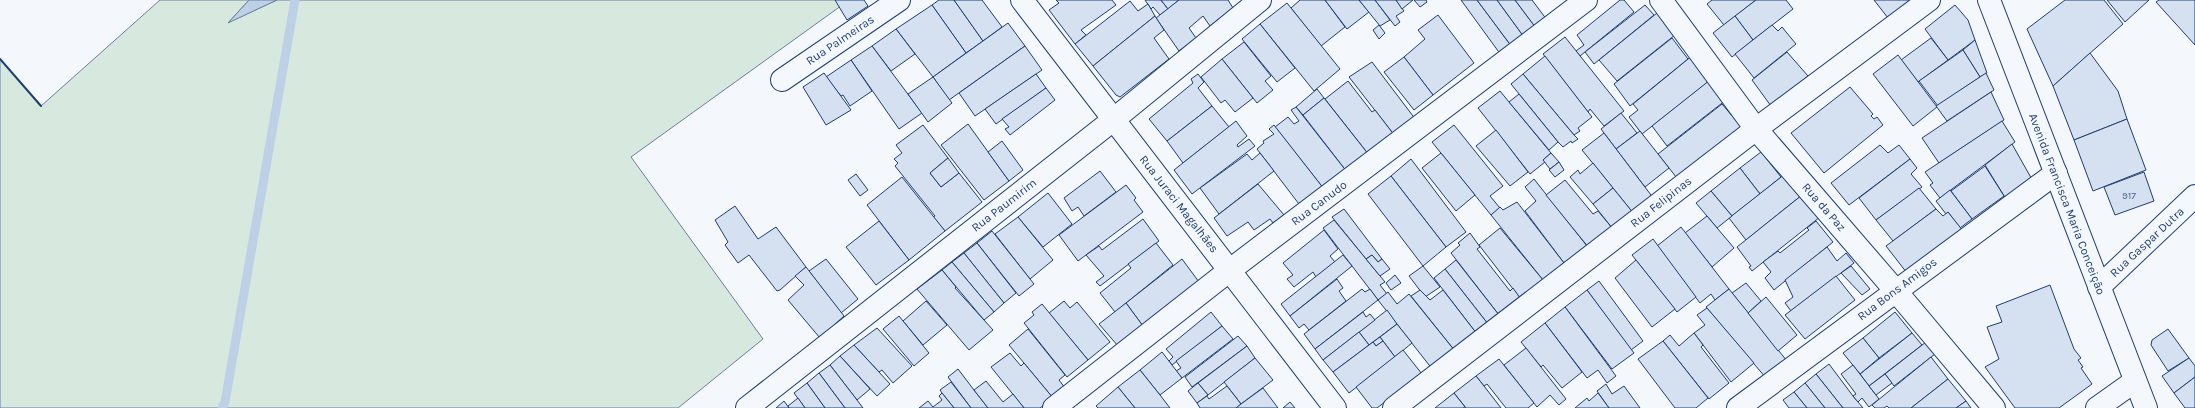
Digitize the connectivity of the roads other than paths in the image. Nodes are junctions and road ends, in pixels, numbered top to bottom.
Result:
1 (899, 0) edge
2 (1022, 0) edge
3 (1586, 0) edge
4 (1661, 0) edge
5 (1929, 0) edge
6 (1989, 0) edge
7 (1258, 1) edge
8 (782, 80) dead end
9 (1113, 120) junction
10 (1756, 129) junction
11 (2056, 173) junction
12 (2195, 196) edge
13 (1230, 270) junction
14 (2099, 287) junction
15 (1896, 290) junction
16 (2135, 381) junction
17 (747, 408) edge
18 (1054, 408) edge
19 (1334, 408) edge
20 (1394, 408) edge
21 (1738, 408) edge
22 (1994, 408) edge
23 (2097, 408) edge
24 (2146, 408) edge

1 - 8 street, Rua Palmeiras
2 - 9 street, Rua Juraci Magalhães
3 - 13 street, Rua Canudo
4 - 10 street, Rua da Paz
5 - 10 street, Rua Felipinas
6 - 11 street, Avenida Francisca Maria Conceição
7 - 9 street, Rua Paumirim
9 - 13 street, Rua Juraci Magalhães
9 - 17 street, Rua Paumirim
10 - 15 street, Rua da Paz
10 - 20 street, Rua Felipinas
11 - 14 street, Avenida Francisca Maria Conceição
11 - 15 street, Rua Bons Amigos
12 - 14 street, Rua Gaspar Dutra
13 - 18 street, Rua Canudo
13 - 19 street, Rua Juraci Magalhães
14 - 16 street, Avenida Francisca Maria Conceição
15 - 21 street, Rua Bons Amigos
15 - 22 street, Rua da Paz
16 - 23 street
16 - 24 street, Avenida Francisca Maria Conceição

